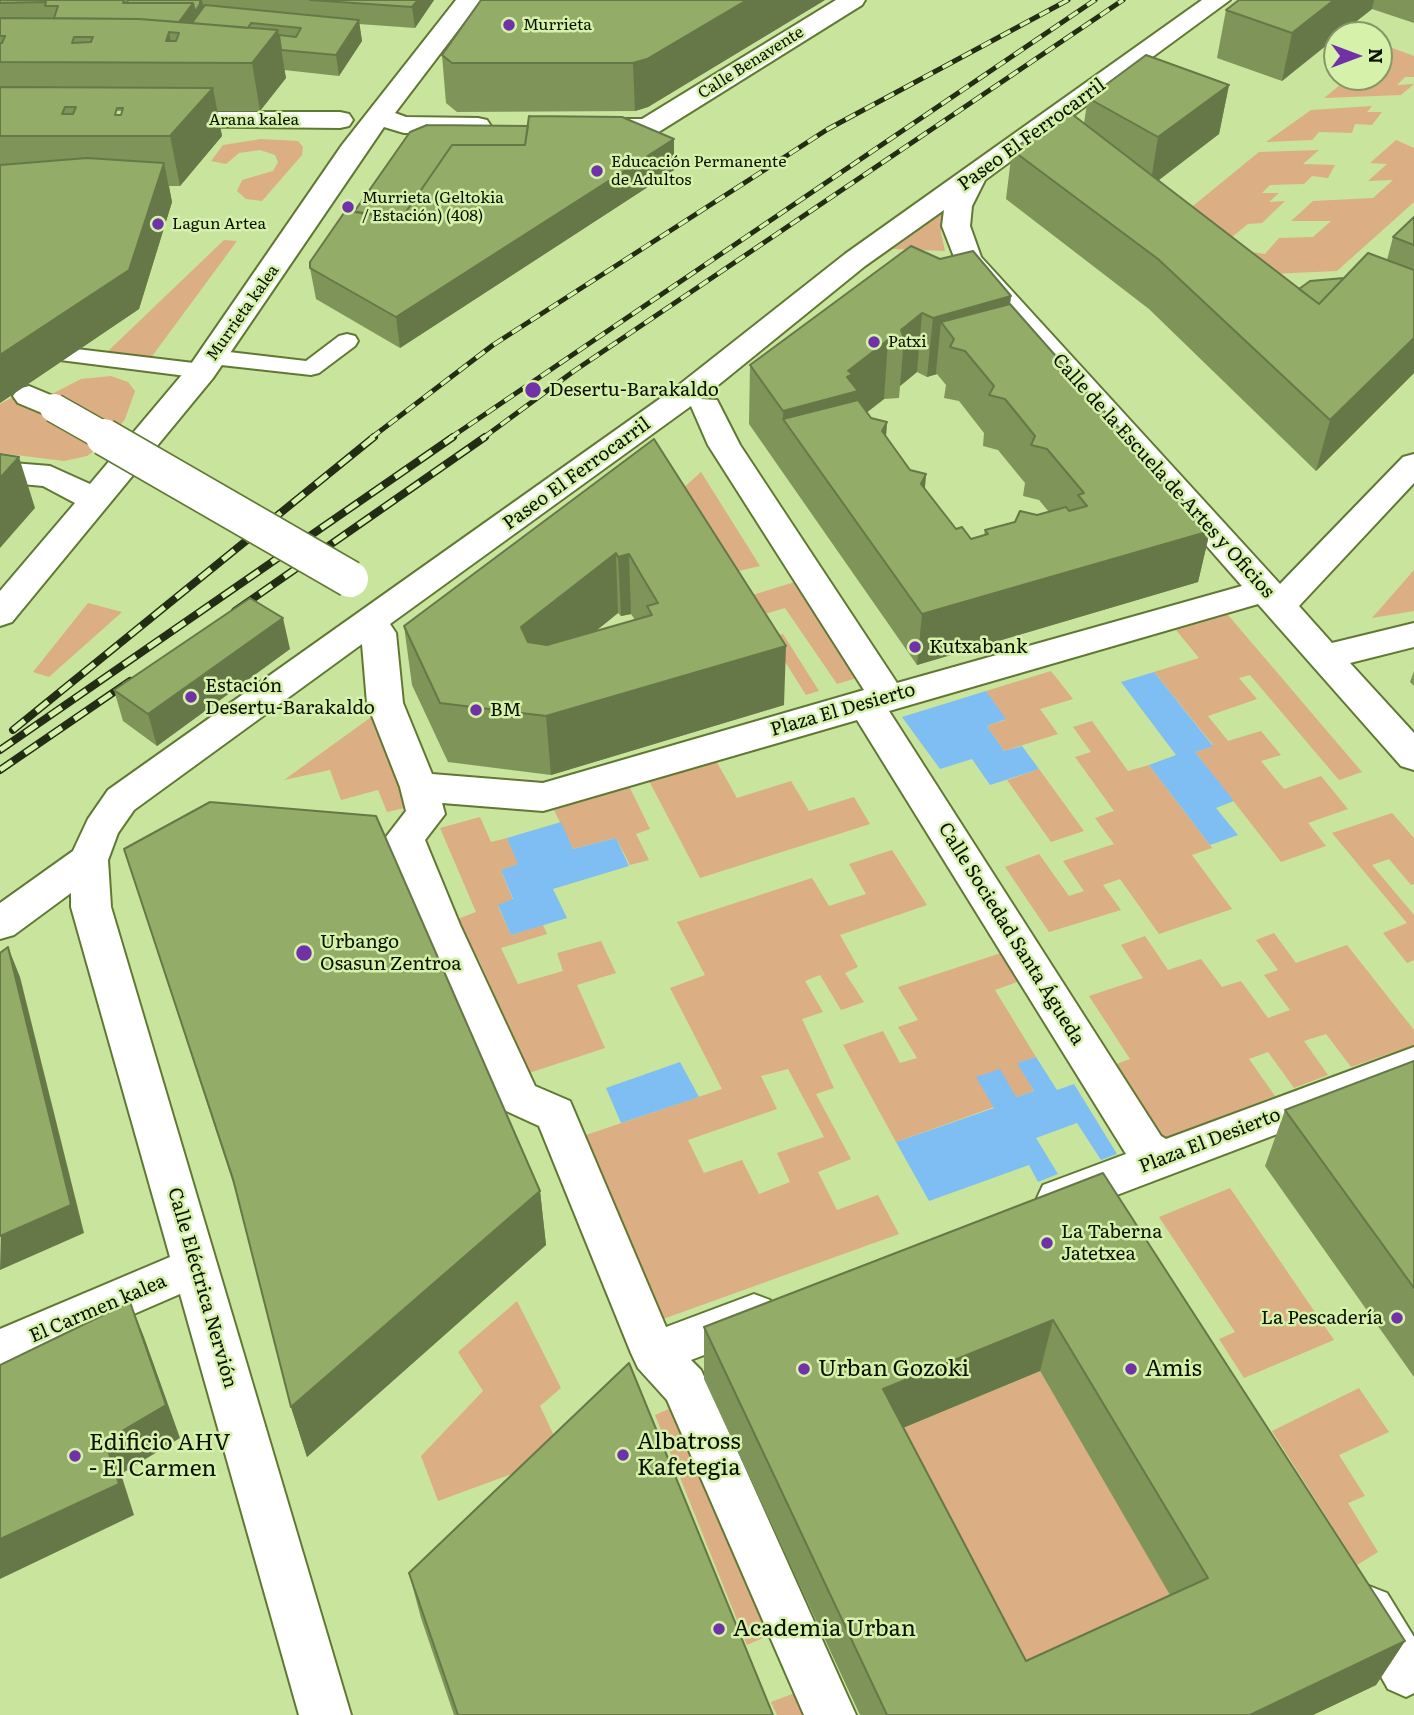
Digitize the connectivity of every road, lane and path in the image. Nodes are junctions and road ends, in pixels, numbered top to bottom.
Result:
1 (469, 0) edge
2 (853, 0) edge
3 (1218, 0) edge
4 (380, 117) junction
5 (138, 120) edge
6 (340, 120) dead end
7 (499, 126) edge
8 (567, 127) edge
9 (971, 180) junction
10 (910, 255) edge
11 (855, 260) junction
12 (346, 341) dead end
13 (68, 355) edge
14 (207, 364) junction
15 (41, 402) dead end
16 (706, 407) dead end
17 (1414, 464) edge
18 (0, 472) edge
19 (88, 496) dead end
20 (351, 579) dead end
21 (1272, 598) junction
22 (0, 614) edge
23 (379, 633) dead end
24 (1414, 635) edge
25 (1324, 657) junction
26 (876, 700) junction
27 (1414, 757) edge
28 (419, 787) junction
29 (89, 860) junction
30 (0, 923) edge
31 (1414, 1065) edge
32 (1163, 1159) junction
33 (1023, 1212) edge
34 (195, 1267) junction
35 (794, 1299) edge
36 (0, 1351) edge
37 (654, 1353) junction
38 (1348, 1578) edge
39 (1406, 1671) edge
40 (325, 1715) edge
41 (830, 1715) edge

1 - 4 street, Murrieta kalea
2 - 8 street, Calle Benavente
3 - 9 street, Paseo El Ferrocarril
4 - 7 street
4 - 14 street, Murrieta kalea
5 - 6 street, Arana kalea
9 - 11 street, Paseo El Ferrocarril
9 - 21 street, Calle de la Escuela de Artes y Oficios
10 - 11 street
11 - 29 street, Paseo El Ferrocarril
12 - 14 lane
13 - 14 lane
14 - 22 street, Murrieta kalea
15 - 20 street, bridge
16 - 26 street, Calle Sociedad Santa Águeda
17 - 21 street
18 - 19 street
21 - 25 street, Calle de la Escuela de Artes y Oficios
21 - 26 street, Plaza El Desierto
23 - 28 street
24 - 25 street
25 - 27 street, Calle de la Escuela de Artes y Oficios
26 - 28 street, Plaza El Desierto
26 - 32 street, Calle Sociedad Santa Águeda
28 - 37 street
29 - 30 street
29 - 34 street, Calle Eléctrica Nervión
31 - 32 street, Plaza El Desierto
32 - 33 street, Plaza El Desierto
34 - 36 street, El Carmen kalea
34 - 40 street, Calle Eléctrica Nervión
35 - 37 street
37 - 41 street
38 - 39 street

